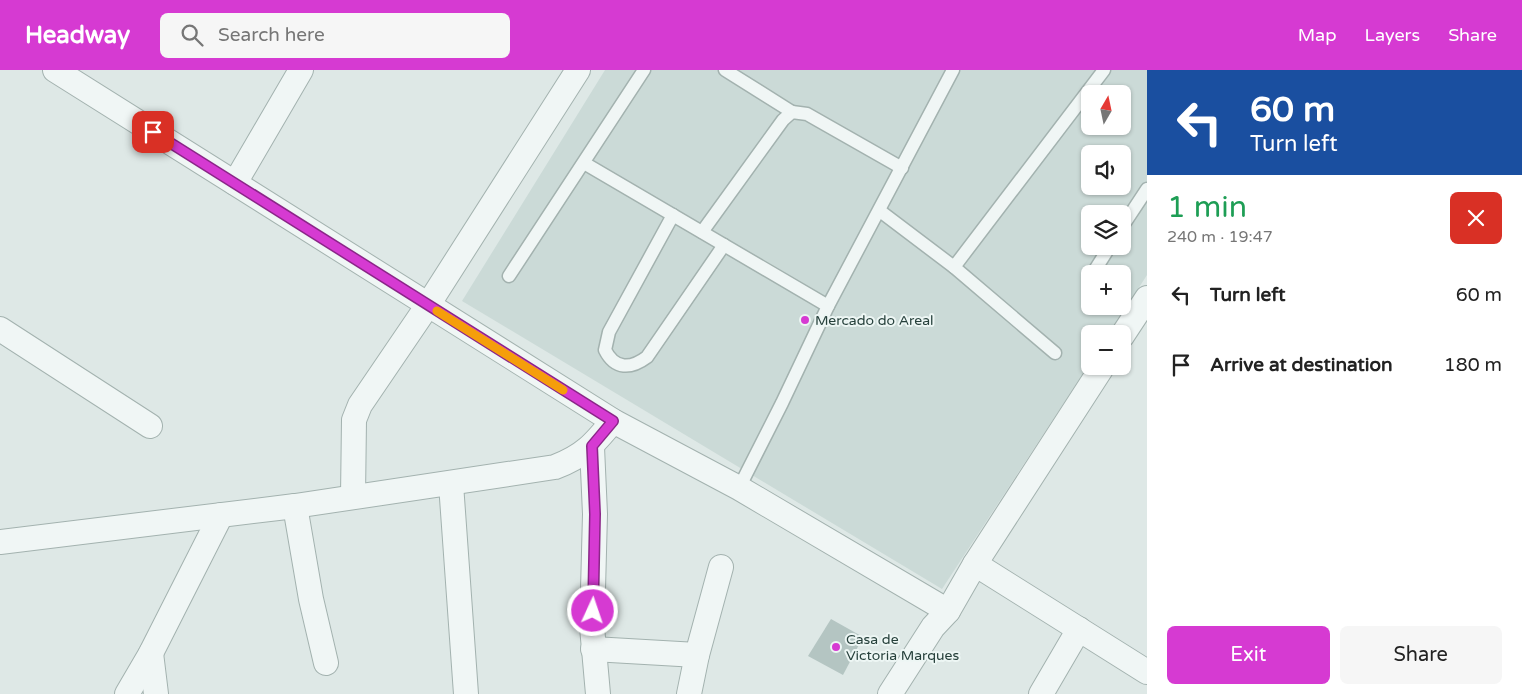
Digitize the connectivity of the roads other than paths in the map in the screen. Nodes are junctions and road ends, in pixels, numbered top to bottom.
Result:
1 (55, 70) edge
2 (300, 70) edge
3 (578, 70) edge
4 (644, 70) edge
5 (725, 70) edge
6 (953, 70) edge
7 (1104, 70) edge
8 (792, 112) junction
9 (584, 163) junction
10 (902, 168) junction
11 (235, 183) junction
12 (1147, 189) edge
13 (880, 211) junction
14 (1131, 213) edge
15 (673, 215) junction
16 (702, 232) junction
17 (724, 245) junction
18 (954, 267) junction
19 (509, 276) dead end
20 (1147, 298) edge
21 (428, 305) junction
22 (828, 306) junction
23 (1129, 325) edge
24 (0, 329) edge
25 (1055, 353) dead end
26 (1097, 375) edge
27 (613, 421) junction
28 (150, 426) dead end
29 (592, 446) junction
30 (451, 484) junction
31 (739, 488) junction
32 (353, 496) junction
33 (296, 506) junction
34 (221, 515) junction
35 (0, 542) edge
36 (975, 564) junction
37 (721, 567) dead end
38 (948, 611) junction
39 (1079, 628) junction
40 (592, 649) junction
41 (152, 653) junction
42 (697, 655) junction
43 (326, 663) dead end
44 (1147, 672) edge
45 (127, 694) edge
46 (156, 694) edge
47 (466, 694) edge
48 (598, 694) edge
49 (689, 694) edge
50 (890, 694) edge
51 (1041, 694) edge

1 - 11 street
2 - 11 street
3 - 21 street
4 - 9 lane
5 - 8 lane
6 - 10 lane
7 - 18 lane
8 - 10 lane
8 - 16 lane
9 - 15 lane
9 - 19 lane
10 - 13 lane
11 - 21 street
12 - 14 lane
13 - 18 lane
13 - 22 lane
15 - 16 lane
15 - 17 lane
16 - 17 lane
17 - 22 lane
18 - 25 lane
20 - 23 street
21 - 27 street
21 - 32 street
22 - 31 lane
24 - 28 street
26 - 36 street
27 - 29 street
27 - 31 street
29 - 30 street
29 - 40 street
30 - 32 street
30 - 47 street
31 - 38 street
32 - 33 street
33 - 34 street
33 - 43 street
34 - 35 street
34 - 41 street
36 - 38 street
36 - 39 street
37 - 42 street
38 - 50 street
39 - 44 street
39 - 51 street
40 - 42 street
40 - 48 street
41 - 45 street
41 - 46 street
42 - 49 street

